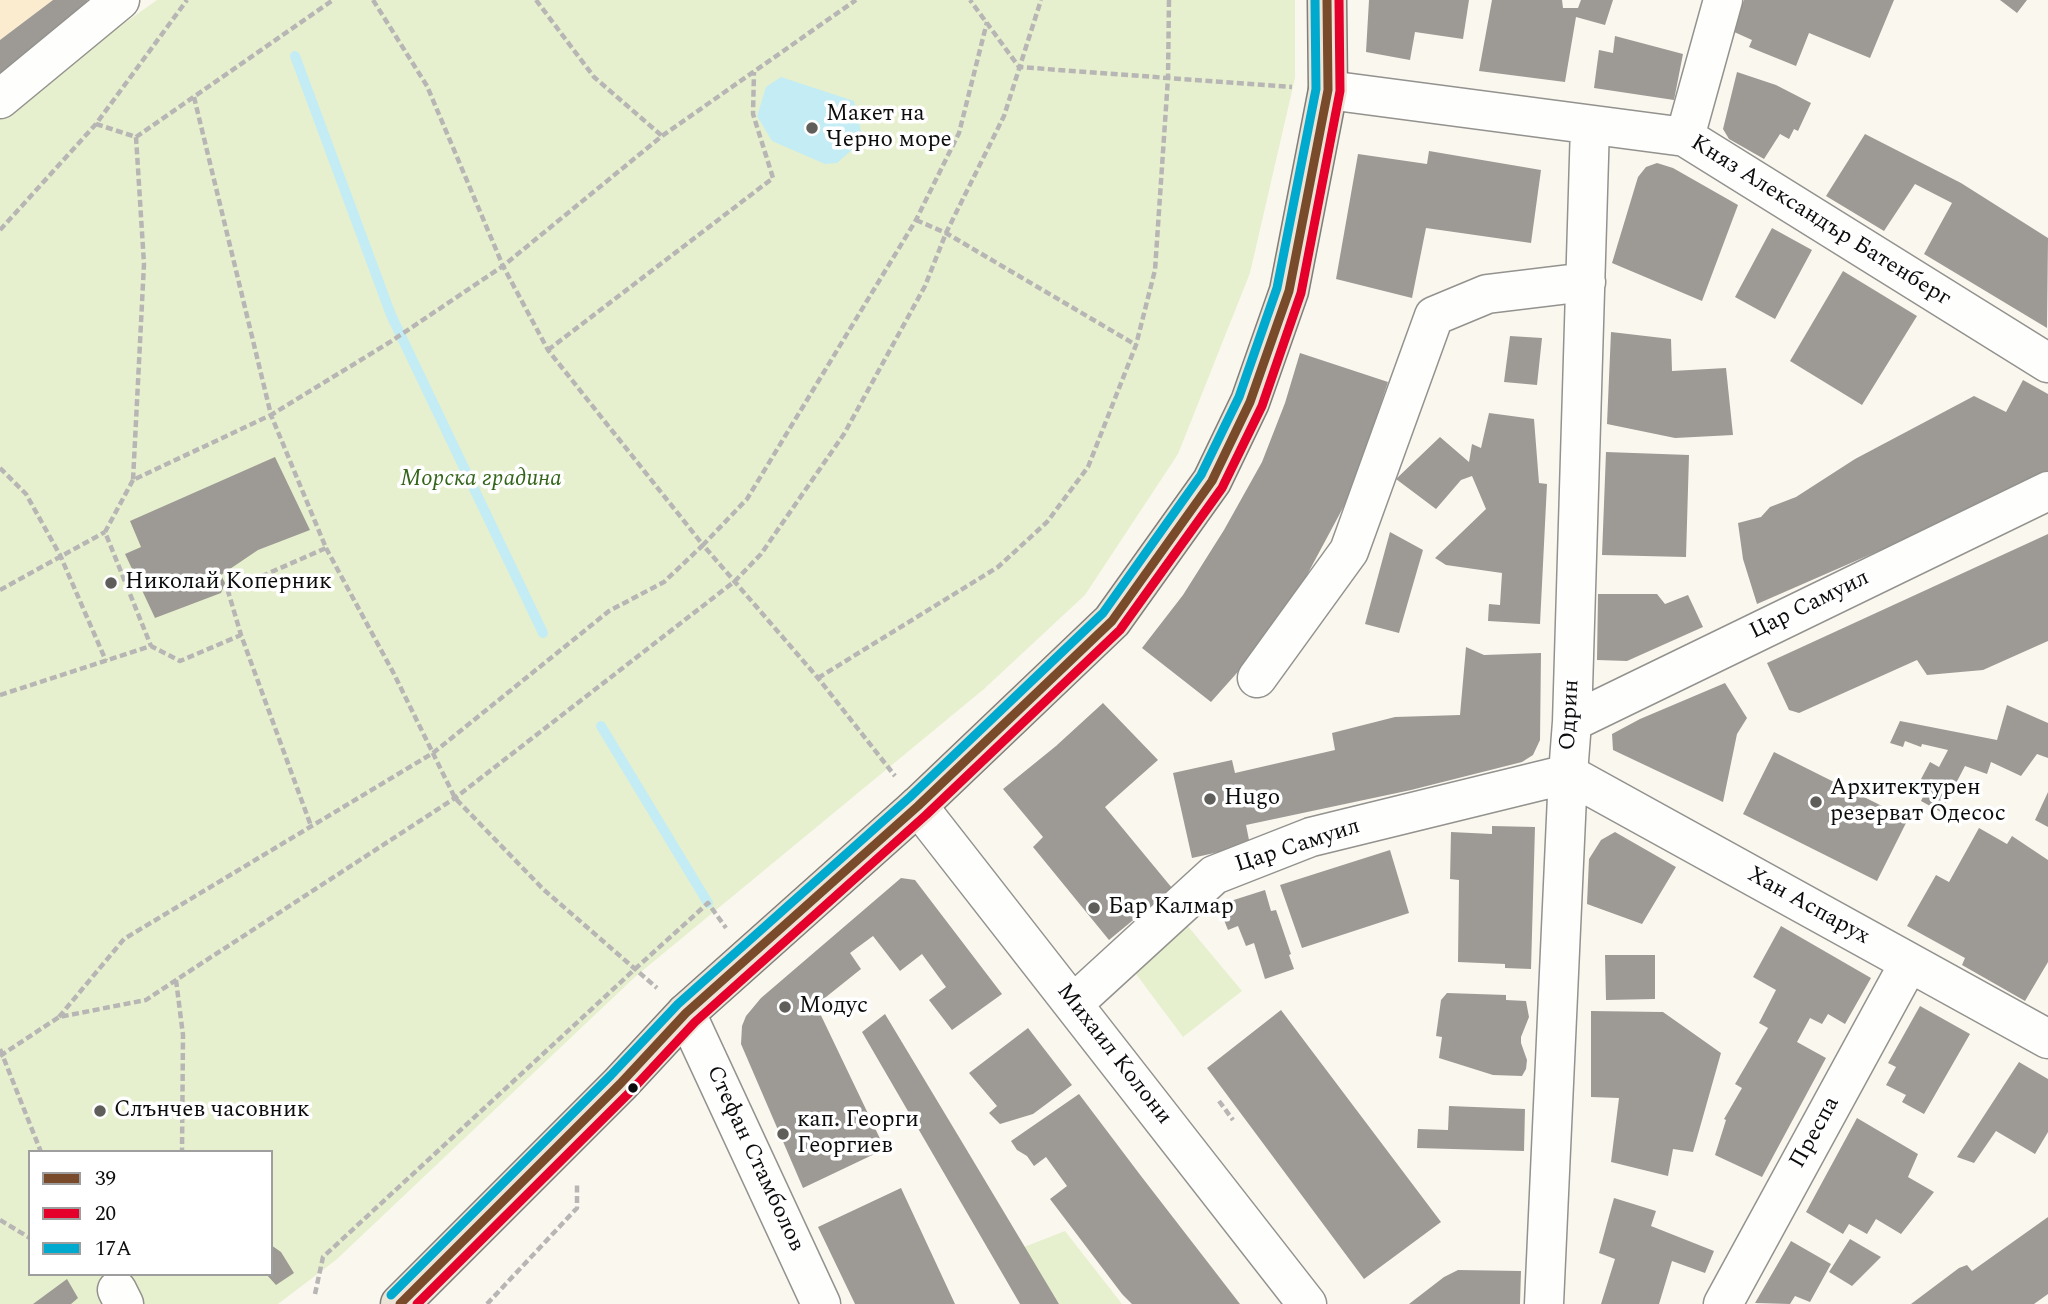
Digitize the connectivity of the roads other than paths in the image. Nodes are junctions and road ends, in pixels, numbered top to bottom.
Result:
1 (120, 0) edge
2 (1327, 0) edge
3 (1723, 0) edge
4 (1328, 90) junction
5 (0, 99) edge
6 (1590, 125) junction
7 (1685, 137) junction
8 (1586, 282) junction
9 (2048, 363) edge
10 (2048, 491) edge
11 (1257, 678) dead end
12 (1573, 722) junction
13 (1568, 774) junction
14 (918, 806) junction
15 (1909, 963) junction
16 (1073, 1004) junction
17 (686, 1013) junction
18 (2044, 1029) edge
19 (400, 1304) edge
20 (821, 1304) edge
21 (1307, 1304) edge
22 (1544, 1304) edge
23 (1723, 1304) edge

1 - 5 street
2 - 4 main road
3 - 7 street
4 - 6 street, Княз Александър Батенберг
4 - 14 main road
6 - 7 street, Княз Александър Батенберг
6 - 8 street, Одрин
7 - 9 street, Княз Александър Батенберг
8 - 11 street
8 - 12 street, Одрин
10 - 12 street, Цар Самуил
12 - 13 street, Одрин
13 - 15 street, Хан Аспарух
13 - 16 street, Цар Самуил
13 - 22 street, Одрин
14 - 16 street, Михаил Колони
14 - 17 main road
15 - 18 street, Хан Аспарух
15 - 23 street, Преспа
16 - 21 street, Михаил Колони
17 - 19 main road
17 - 20 street, Стефан Стамболов

